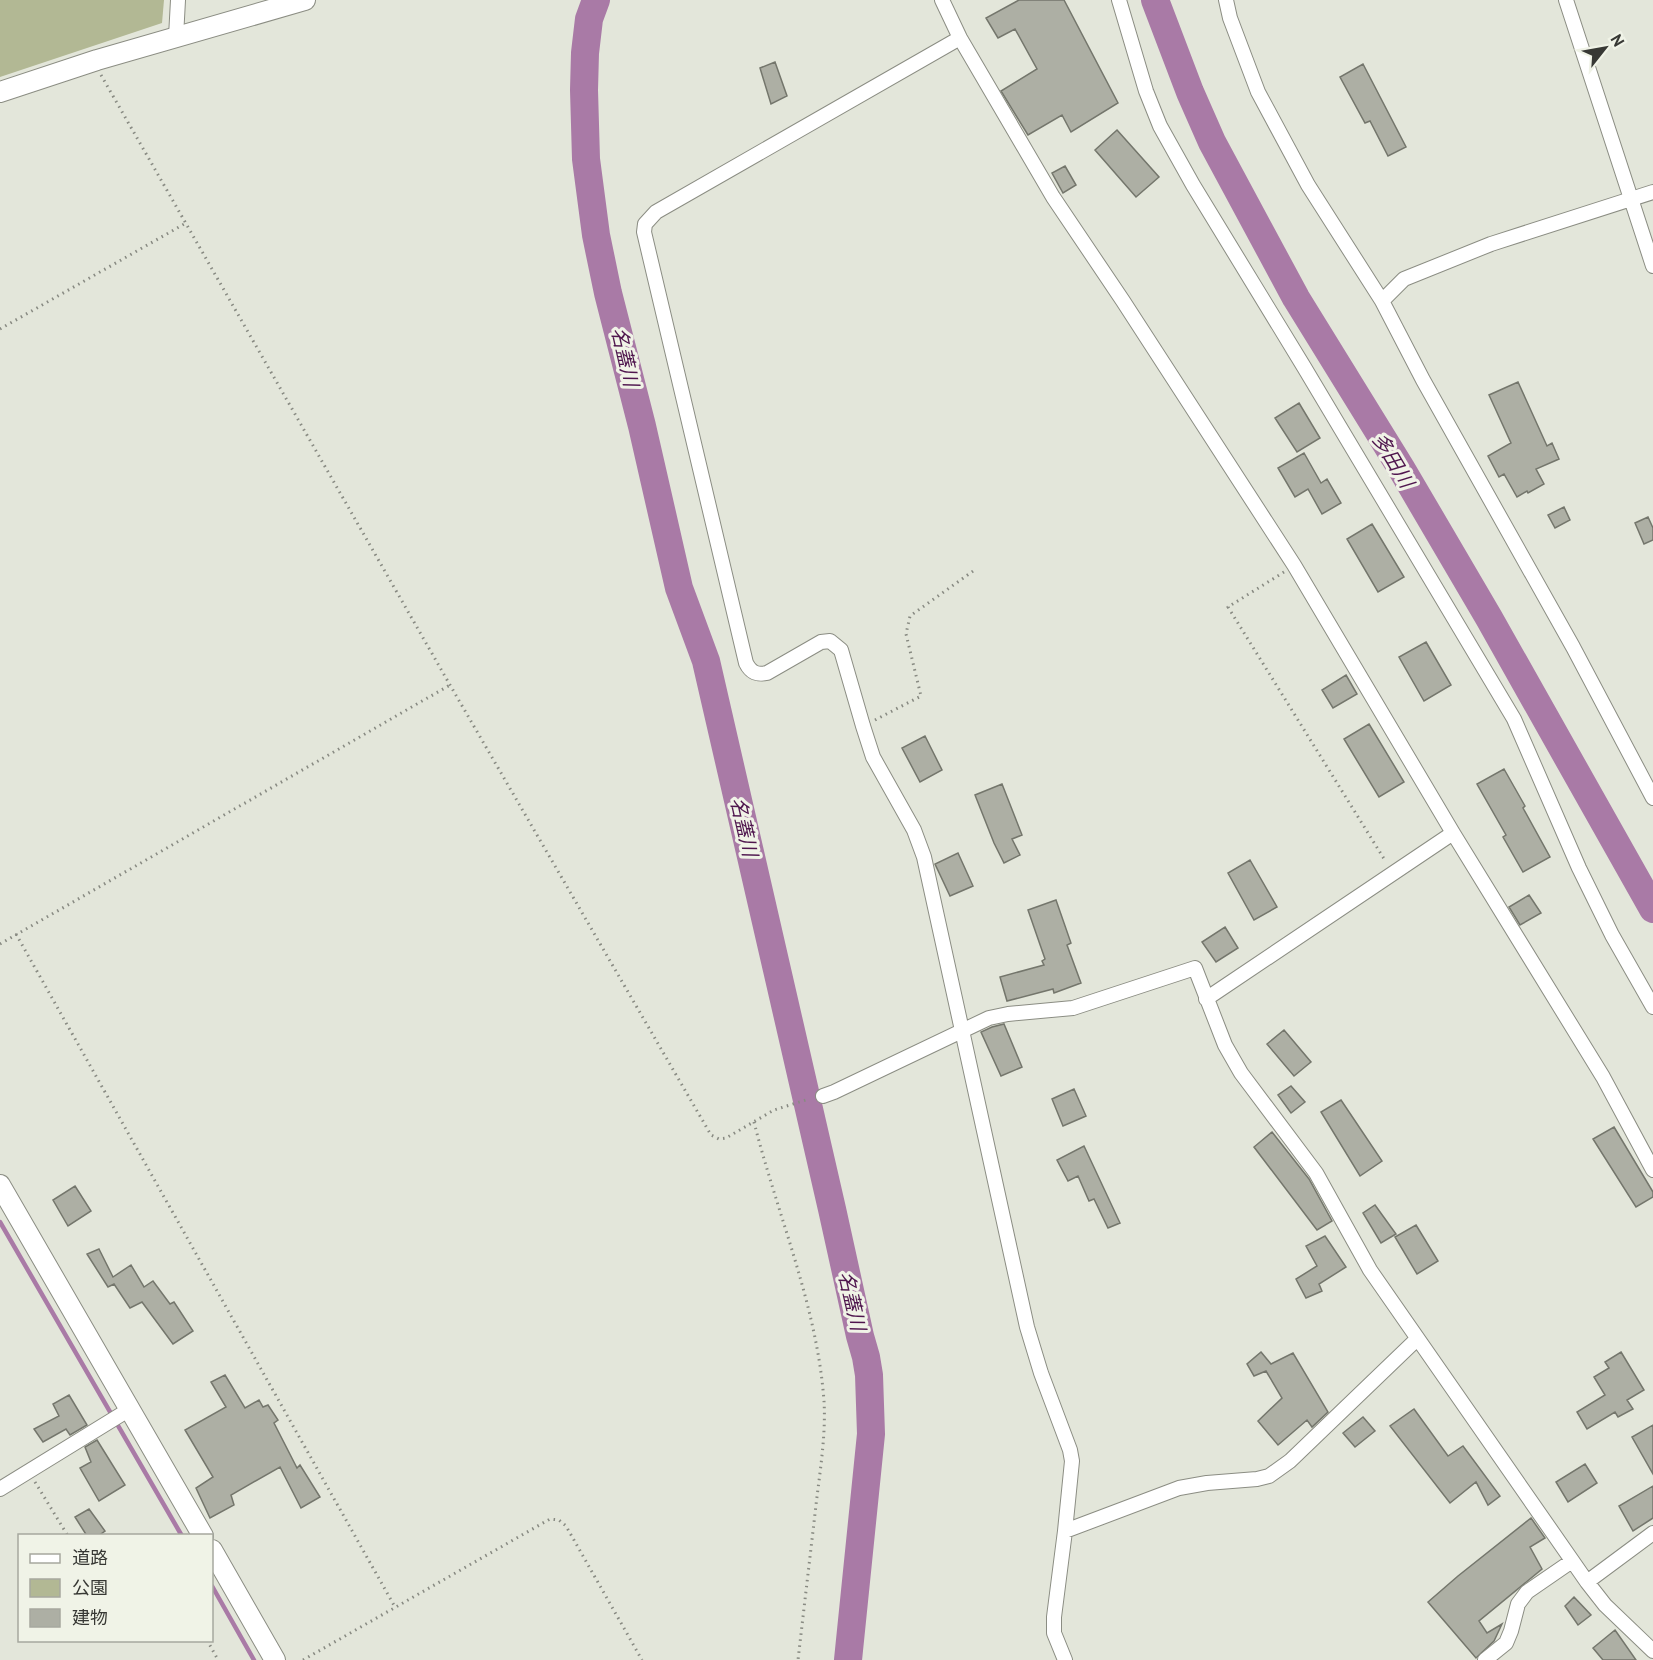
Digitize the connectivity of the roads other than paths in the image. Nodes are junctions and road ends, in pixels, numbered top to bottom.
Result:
1 (178, 0) edge
2 (305, 0) edge
3 (942, 0) edge
4 (1119, 0) edge
5 (1226, 0) edge
6 (1566, 0) edge
7 (176, 37) junction
8 (960, 38) junction
9 (0, 92) edge
10 (1653, 192) edge
11 (1631, 199) junction
12 (1653, 266) edge
13 (1382, 301) junction
14 (1653, 798) edge
15 (1453, 833) junction
16 (1206, 999) junction
17 (1653, 1007) edge
18 (963, 1032) junction
19 (823, 1096) road end
20 (1653, 1170) edge
21 (0, 1185) edge
22 (5, 1212) edge
23 (1417, 1338) junction
24 (125, 1412) junction
25 (0, 1489) edge
26 (1065, 1531) junction
27 (1653, 1533) edge
28 (202, 1534) edge
29 (213, 1552) edge
30 (1572, 1560) junction
31 (1587, 1582) junction
32 (1653, 1652) edge
33 (275, 1660) edge
34 (1065, 1660) edge
35 (1485, 1660) edge

1 - 7 street
2 - 7 street
3 - 8 street
4 - 17 street
5 - 13 street
6 - 11 street
7 - 9 street
8 - 15 street
8 - 18 street
10 - 11 street
11 - 12 street
11 - 13 street
13 - 14 street
15 - 16 street
15 - 20 street
16 - 18 street
16 - 23 street
18 - 19 street
18 - 26 street
21 - 22 street
22 - 24 street
23 - 26 street
23 - 30 street
24 - 25 street
24 - 28 street
26 - 34 street
27 - 31 street
29 - 33 street
30 - 31 street
30 - 35 street
31 - 32 street

